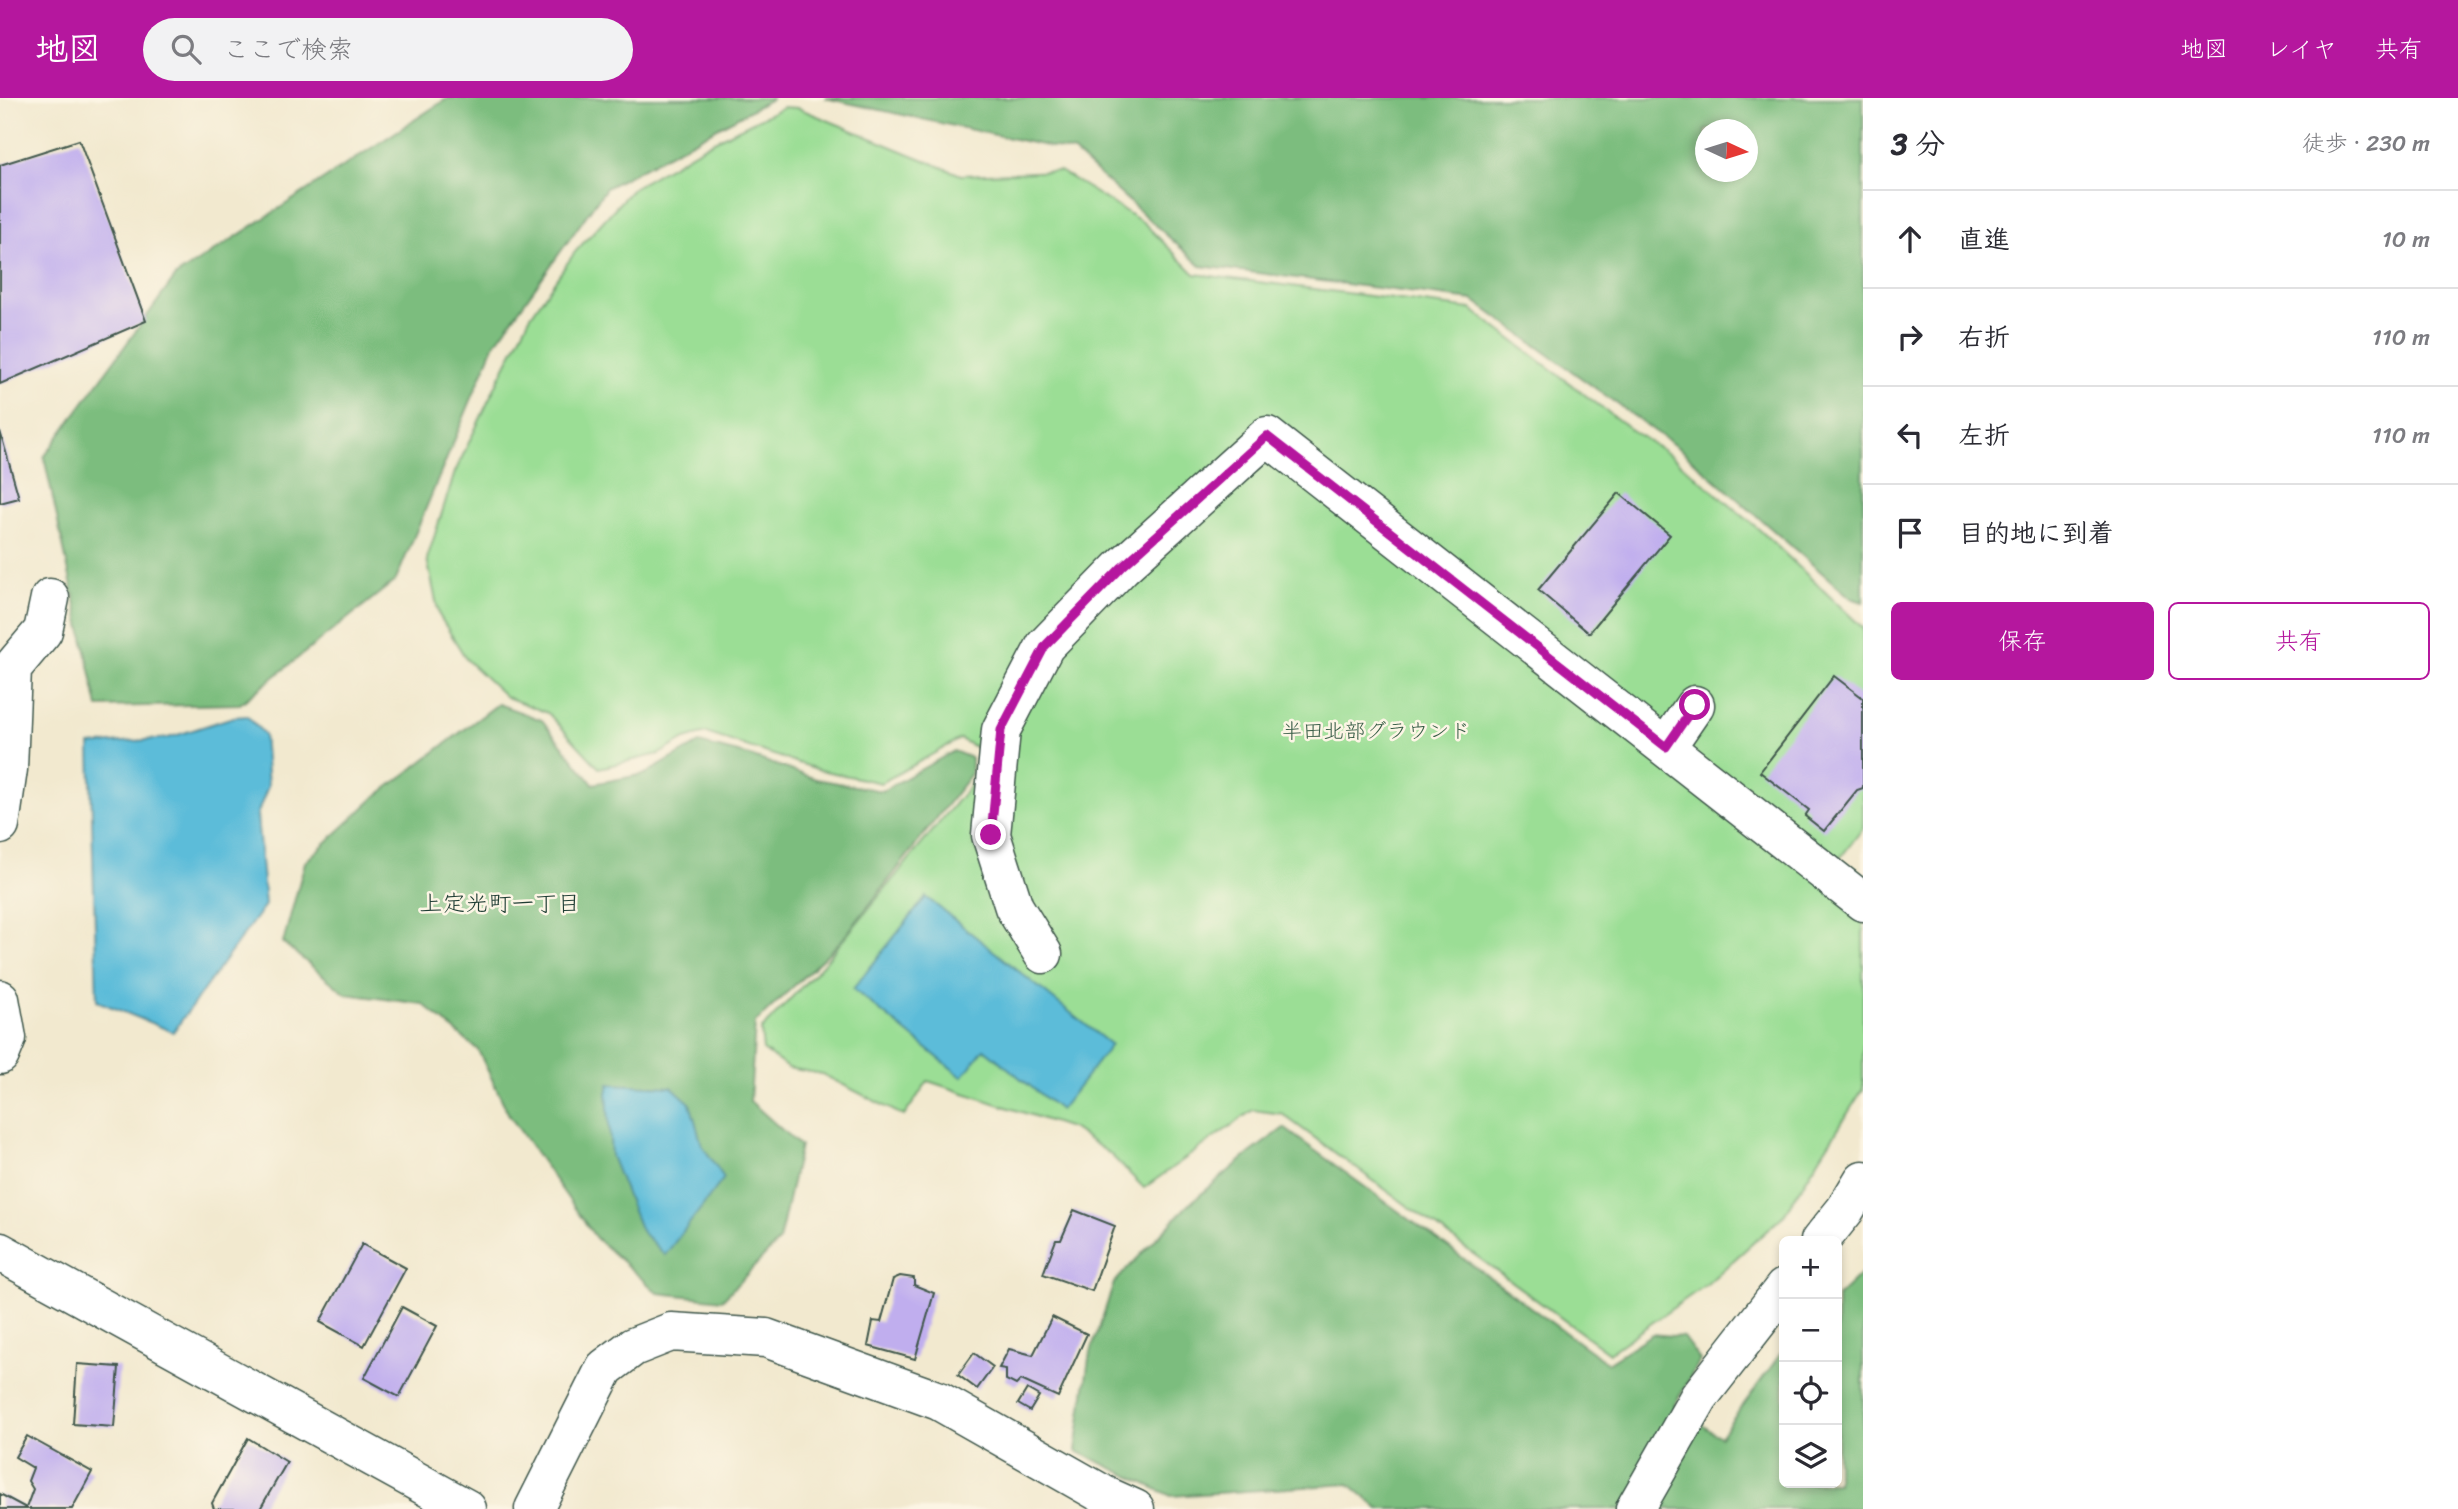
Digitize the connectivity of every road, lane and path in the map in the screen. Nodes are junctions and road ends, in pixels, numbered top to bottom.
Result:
1 (50, 598) dead end
2 (1695, 705) dead end
3 (1666, 747) junction
4 (0, 825) edge
5 (1863, 902) edge
6 (1043, 954) dead end
7 (0, 999) edge
8 (0, 1055) edge
9 (1863, 1180) edge
10 (1824, 1236) edge
11 (0, 1252) edge
12 (1779, 1293) edge
13 (467, 1509) edge
14 (534, 1509) edge
15 (1135, 1509) edge
16 (1635, 1509) edge

1 - 4 street
2 - 3 street
3 - 5 street
3 - 6 street
7 - 8 street
9 - 10 street
11 - 13 street
12 - 16 street
14 - 15 street

